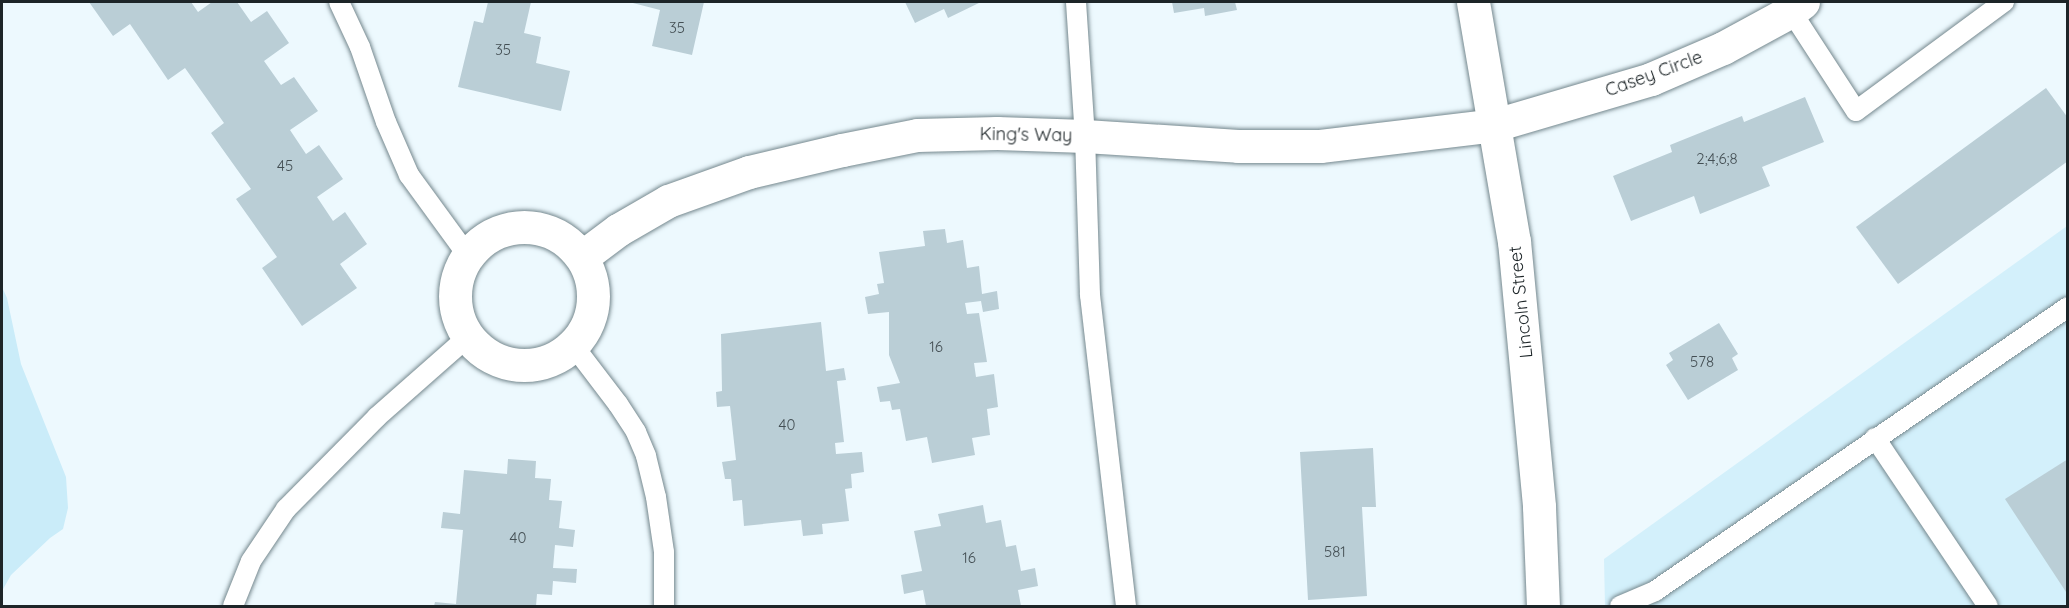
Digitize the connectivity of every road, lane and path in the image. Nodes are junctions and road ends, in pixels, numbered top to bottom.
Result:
1 (339, 2) edge
2 (1076, 2) edge
3 (1473, 2) edge
4 (2004, 2) edge
5 (1797, 6) edge
6 (1495, 125) junction
7 (1085, 136) junction
8 (468, 256) junction
9 (582, 257) junction
10 (2067, 307) edge
11 (469, 336) junction
12 (573, 345) junction
13 (1875, 438) junction
14 (233, 606) edge
15 (664, 606) edge
16 (1126, 606) edge
17 (1543, 606) edge
18 (1620, 606) edge
19 (1988, 606) edge

1 - 8 lane
2 - 7 lane
3 - 6 street, Lincoln Street
4 - 5 lane
5 - 6 street, Casey Circle
6 - 7 street, King's Way
6 - 17 street, Lincoln Street
7 - 9 street, King's Way
7 - 16 lane
8 - 9 street
8 - 11 street
9 - 12 street
10 - 13 lane
11 - 12 street
11 - 14 lane
12 - 15 lane
13 - 18 lane
13 - 19 lane

